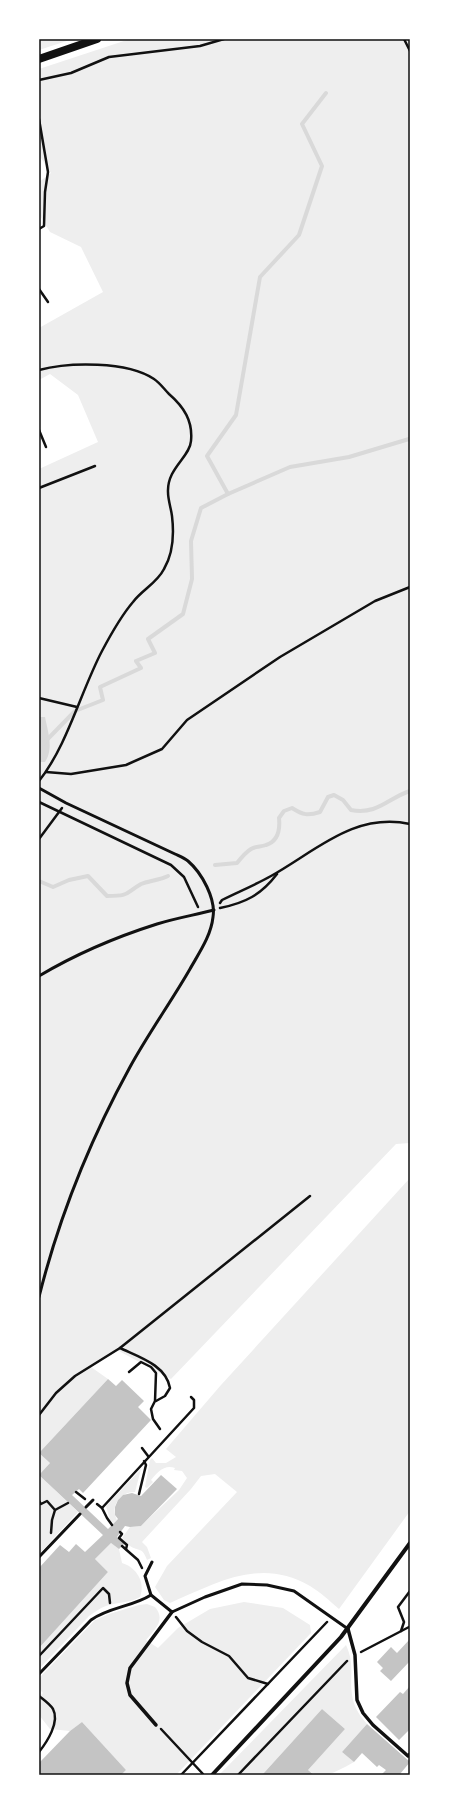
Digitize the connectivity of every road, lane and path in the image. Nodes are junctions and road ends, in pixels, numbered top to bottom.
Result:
1 (97, 39) edge
2 (224, 39) edge
3 (404, 39) edge
4 (410, 51) edge
5 (39, 59) edge
6 (39, 80) edge
7 (39, 119) edge
8 (39, 229) edge
9 (39, 289) edge
10 (48, 302) dead end
11 (39, 370) edge
12 (39, 430) edge
13 (46, 447) dead end
14 (95, 466) dead end
15 (39, 488) edge
16 (410, 587) edge
17 (39, 698) edge
18 (77, 707) junction
19 (46, 772) junction
20 (39, 782) edge
21 (39, 788) edge
22 (39, 802) edge
23 (66, 803) junction
24 (58, 812) junction
25 (410, 824) edge
26 (39, 839) edge
27 (278, 872) junction
28 (214, 910) junction
29 (200, 913) junction
30 (39, 976) edge
31 (310, 1196) dead end
32 (39, 1297) edge
33 (120, 1348) junction
34 (128, 1372) dead end
35 (191, 1396) dead end
36 (155, 1401) junction
37 (39, 1415) edge
38 (160, 1429) dead end
39 (142, 1448) dead end
40 (148, 1456) junction
41 (144, 1461) junction
42 (76, 1492) dead end
43 (139, 1494) dead end
44 (81, 1496) junction
45 (77, 1499) dead end
46 (93, 1500) joint
47 (39, 1501) edge
48 (68, 1503) dead end
49 (89, 1503) junction
50 (86, 1507) dead end
51 (102, 1508) junction
52 (55, 1510) junction
53 (80, 1514) dead end
54 (112, 1525) dead end
55 (120, 1532) dead end
56 (410, 1543) edge
57 (51, 1545) junction
58 (122, 1546) dead end
59 (126, 1549) junction
60 (39, 1557) edge
61 (152, 1562) dead end
62 (145, 1576) junction
63 (410, 1591) edge
64 (151, 1595) junction
65 (112, 1609) junction
66 (172, 1612) junction
67 (332, 1617) junction
68 (408, 1627) dead end
69 (348, 1629) junction
70 (401, 1631) junction
71 (355, 1655) junction
72 (39, 1656) edge
73 (39, 1674) edge
74 (268, 1684) junction
75 (39, 1696) edge
76 (156, 1725) joint
77 (39, 1752) edge
78 (410, 1754) edge
79 (192, 1764) junction
80 (203, 1774) edge
81 (181, 1775) edge
82 (212, 1775) edge
83 (238, 1775) edge

1 - 5 main road
2 - 6 path
3 - 4 path
7 - 8 path
9 - 10 path
11 - 18 path
12 - 13 path
14 - 15 path
16 - 19 path
17 - 18 path
18 - 19 path
19 - 20 path
21 - 23 lane
22 - 24 path
23 - 24 path
23 - 28 lane
24 - 26 path
24 - 29 path
25 - 27 path
27 - 28 path
27 - 28 path
28 - 29 lane
28 - 32 lane
29 - 30 lane
31 - 33 path
33 - 36 path
33 - 37 path
34 - 36 path
35 - 40 path
36 - 38 path
39 - 40 path
40 - 41 path
41 - 43 path
41 - 51 path
42 - 44 path
44 - 45 path
44 - 49 path
46 - 49 lane
46 - 51 path
47 - 52 path
48 - 52 path
49 - 50 lane
51 - 54 path
52 - 57 path
53 - 57 lane
55 - 59 path
56 - 69 street
57 - 60 lane
58 - 59 path
59 - 62 path
61 - 62 lane
62 - 64 lane
63 - 70 path
64 - 65 lane
64 - 66 lane
65 - 72 path
65 - 73 lane
66 - 67 lane
66 - 74 path
66 - 76 street
67 - 69 lane
67 - 74 path
68 - 70 path
69 - 71 street
69 - 82 street
70 - 71 path
71 - 78 street
71 - 83 path
74 - 79 path
75 - 77 path
76 - 79 path
79 - 80 path
79 - 81 path

